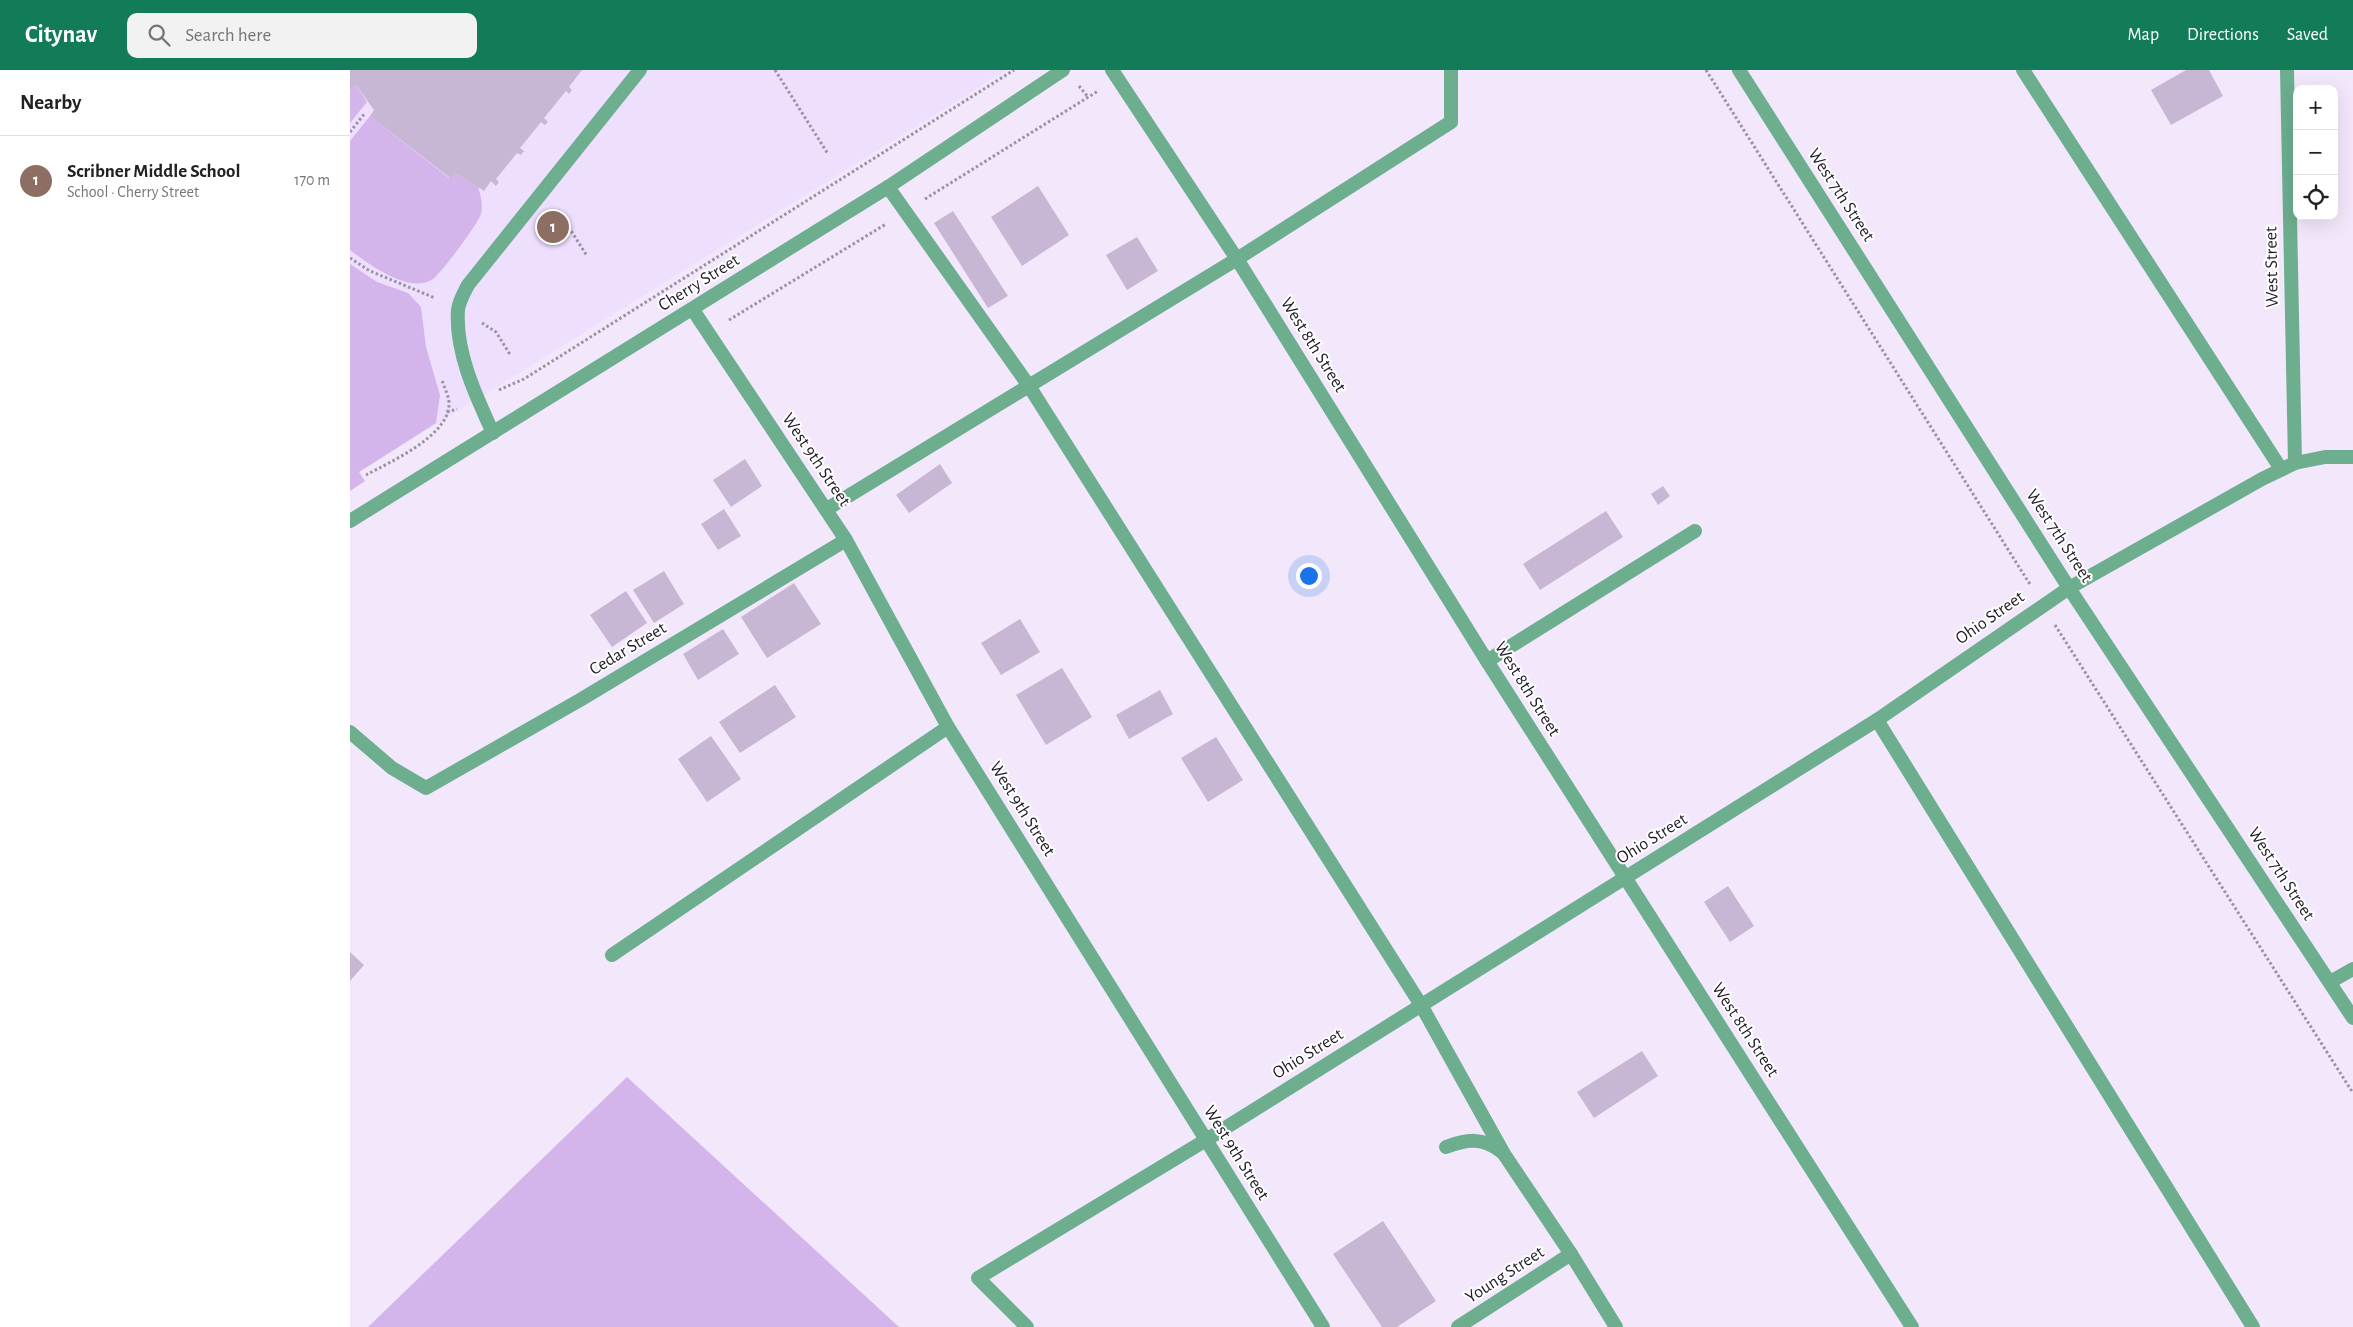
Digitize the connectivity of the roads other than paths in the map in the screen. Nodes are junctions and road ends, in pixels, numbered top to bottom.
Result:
1 (640, 70) edge
2 (1063, 70) edge
3 (1451, 70) edge
4 (1739, 70) edge
5 (2024, 70) edge
6 (2287, 70) edge
7 (1115, 74) edge
8 (888, 188) junction
9 (1237, 259) junction
10 (693, 310) junction
11 (1028, 386) junction
12 (493, 433) junction
13 (2353, 457) edge
14 (2295, 463) junction
15 (2281, 469) junction
16 (827, 509) junction
17 (350, 521) edge
18 (1695, 531) dead end
19 (846, 540) junction
20 (2069, 588) junction
21 (1487, 661) junction
22 (1877, 720) junction
23 (948, 727) junction
24 (350, 732) edge
25 (1626, 878) junction
26 (612, 955) dead end
27 (2353, 969) edge
28 (2330, 982) junction
29 (1421, 1005) junction
30 (2353, 1018) edge
31 (1206, 1140) junction
32 (1446, 1148) dead end
33 (1504, 1154) junction
34 (1571, 1254) junction
35 (1027, 1327) edge
36 (1323, 1327) edge
37 (1458, 1327) edge
38 (1616, 1327) edge
39 (1912, 1327) edge
40 (2253, 1327) edge

1 - 12 street
2 - 8 street, Cherry Street
3 - 9 street
4 - 20 street, West 7th Street
5 - 15 street
6 - 14 street, West Street
7 - 9 street, West 8th Street
8 - 10 street, Cherry Street
8 - 11 street
9 - 11 street
9 - 21 street, West 8th Street
10 - 12 street, Cherry Street
10 - 16 street, West 9th Street
11 - 16 street
11 - 29 street
12 - 17 street, Cherry Street
13 - 14 street, Ohio Street
14 - 15 street, Ohio Street
15 - 20 street, Ohio Street
16 - 19 street, West 9th Street
18 - 21 street
19 - 23 street, West 9th Street
19 - 24 street, Cedar Street
20 - 22 street, Ohio Street
20 - 28 street, West 7th Street
21 - 25 street, West 8th Street
22 - 25 street, Ohio Street
22 - 40 street
23 - 26 street
23 - 31 street, West 9th Street
25 - 29 street, Ohio Street
25 - 39 street, West 8th Street
27 - 28 street
28 - 30 street, West 7th Street
29 - 31 street, Ohio Street
29 - 33 street
31 - 35 street, Ohio Street
31 - 36 street, West 9th Street
32 - 33 street
33 - 34 street
34 - 37 street, Young Street
34 - 38 street

